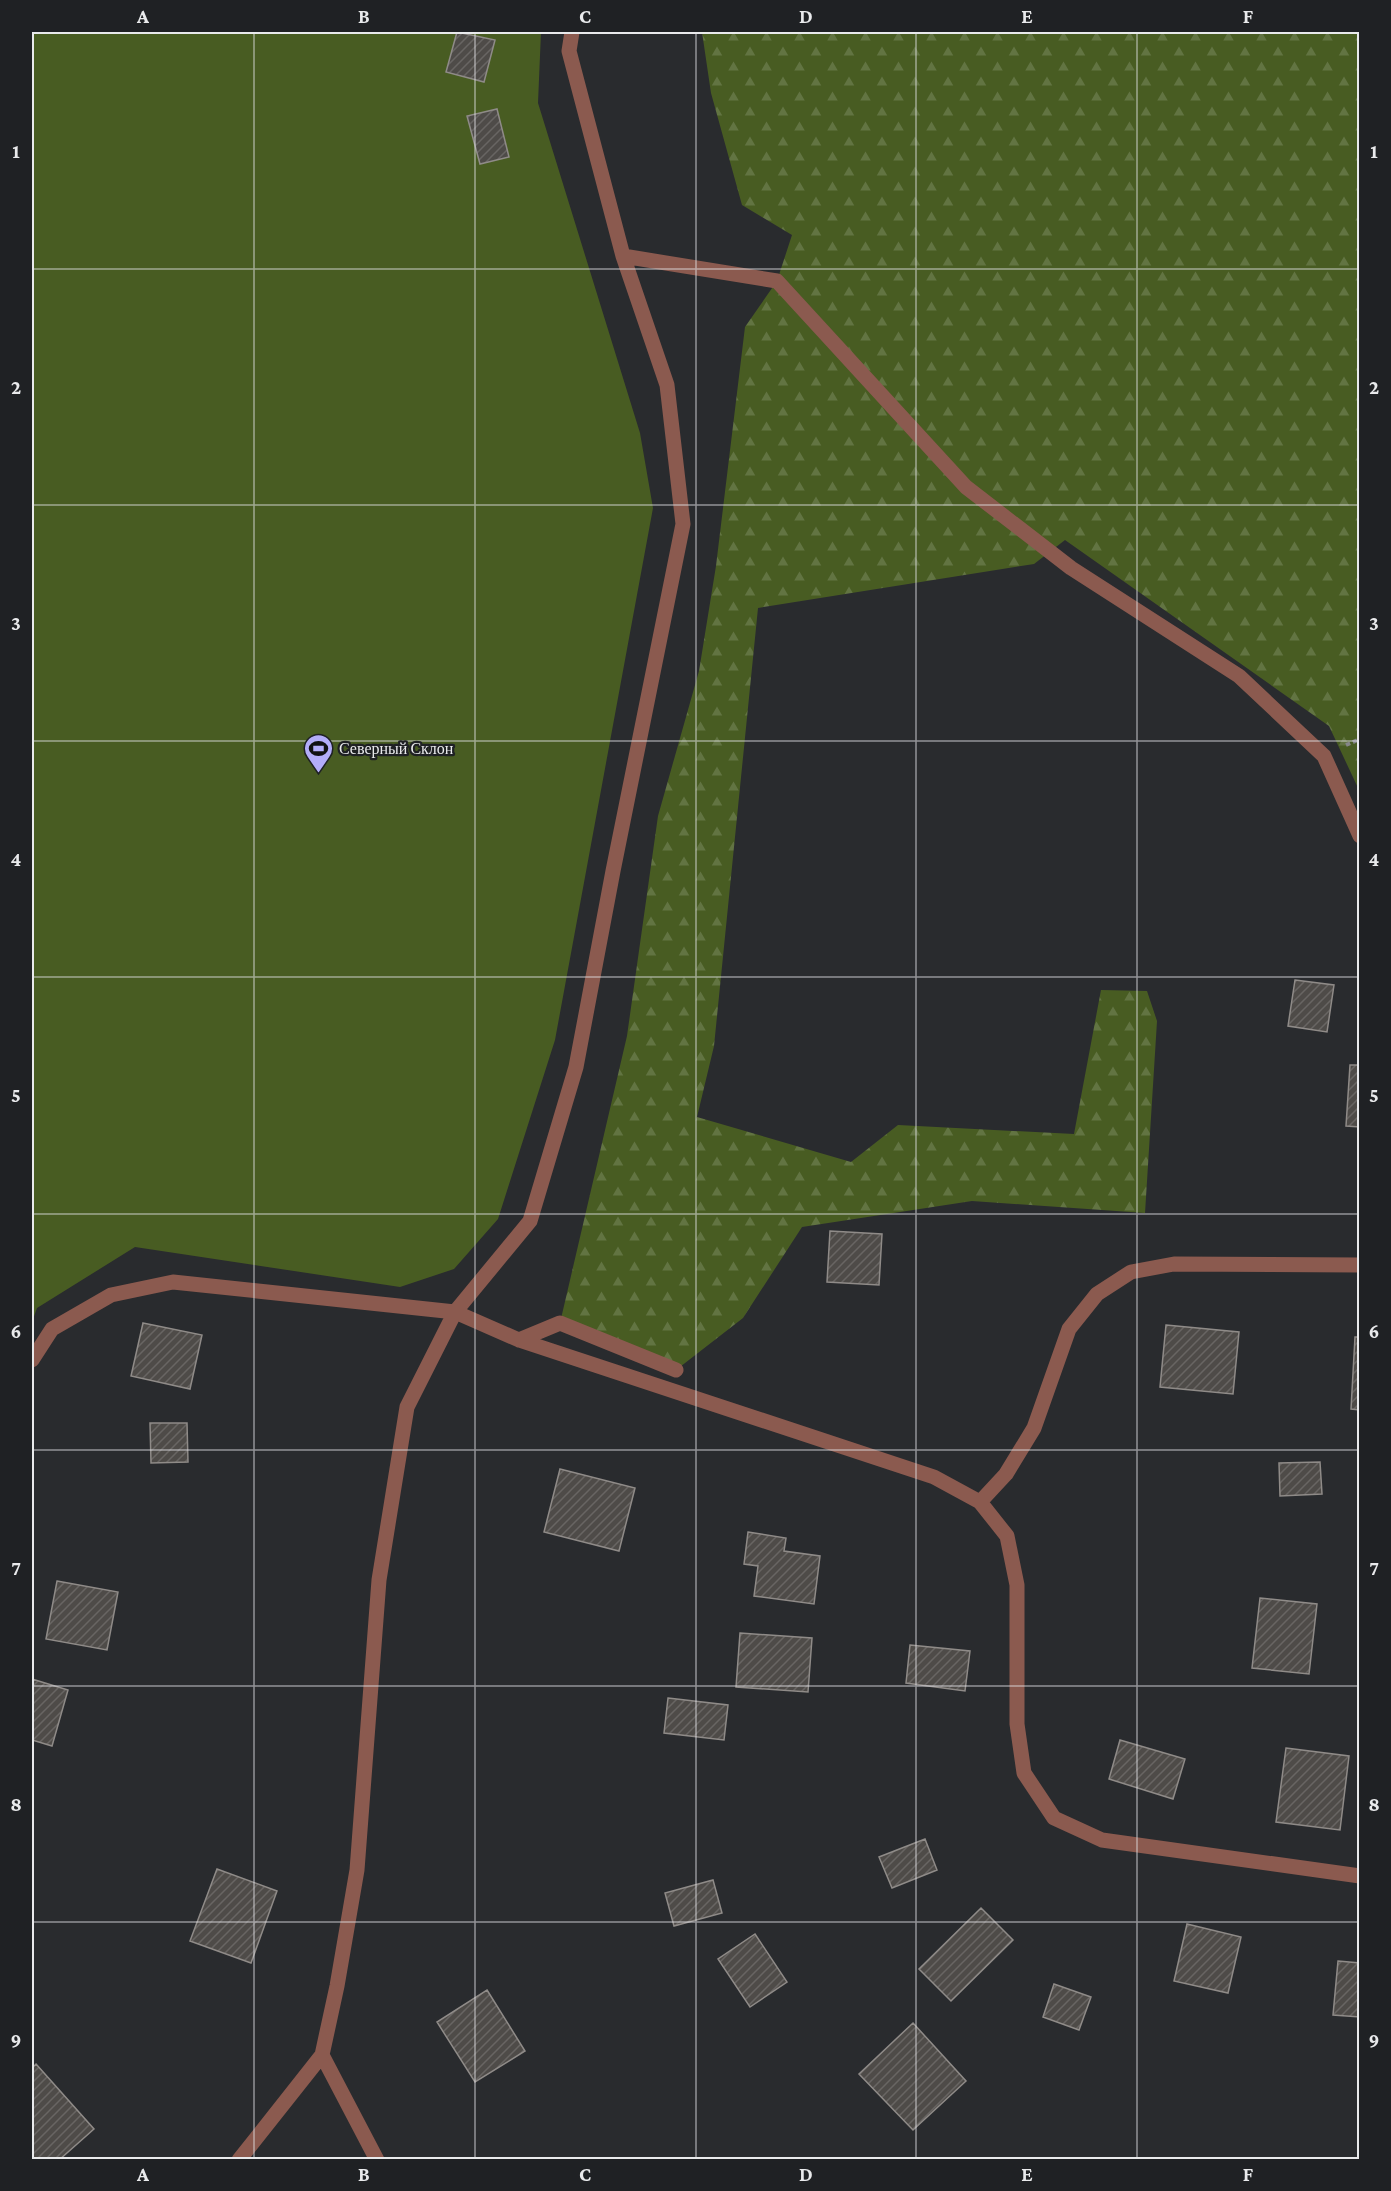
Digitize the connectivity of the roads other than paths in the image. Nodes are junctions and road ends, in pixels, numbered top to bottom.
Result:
1 (572, 32) edge
2 (623, 256) junction
3 (1359, 836) edge
4 (1359, 1265) edge
5 (455, 1312) junction
6 (519, 1340) junction
7 (32, 1360) edge
8 (676, 1370) dead end
9 (980, 1502) junction
10 (1359, 1876) edge
11 (322, 2055) junction
12 (238, 2160) edge
13 (377, 2160) edge

1 - 2 street
2 - 3 street
2 - 5 street
4 - 9 street
5 - 6 street
5 - 7 street
5 - 11 street
6 - 8 street
6 - 9 street
9 - 10 street
11 - 12 street
11 - 13 street

